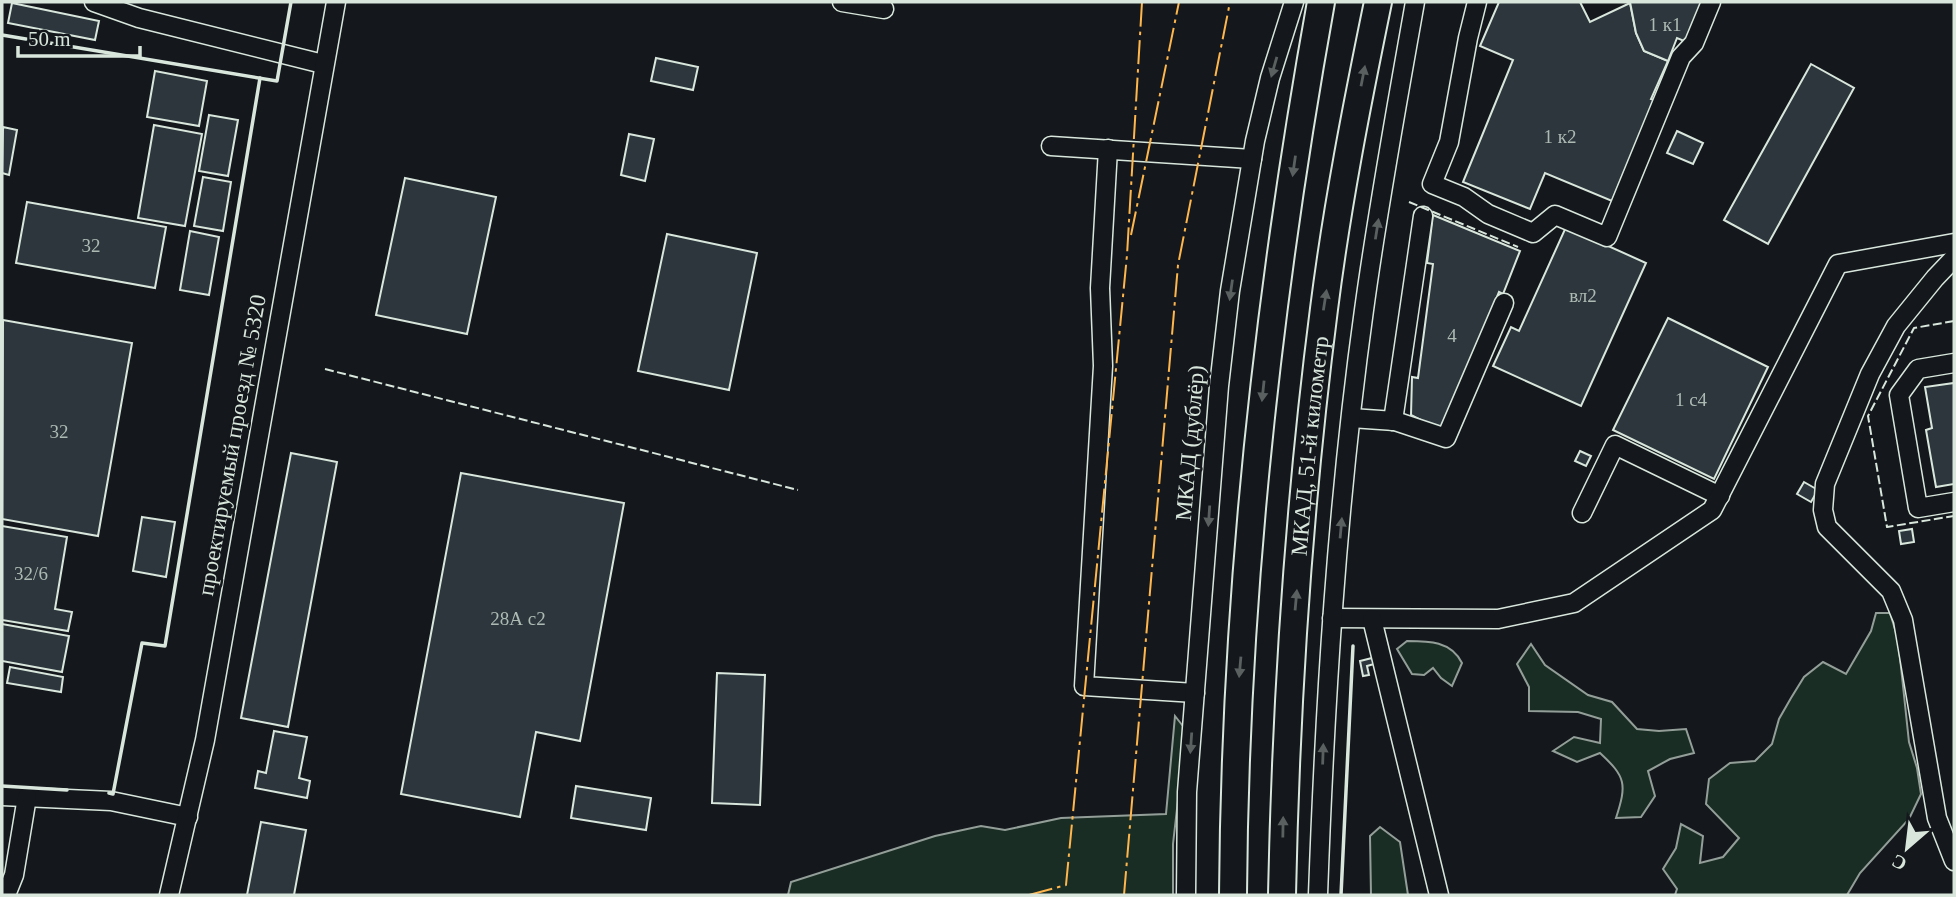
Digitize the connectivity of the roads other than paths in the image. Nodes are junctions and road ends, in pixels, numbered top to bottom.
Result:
1 (94, 2) edge
2 (336, 2) edge
3 (842, 2) edge
4 (1294, 2) edge
5 (1321, 2) edge
6 (1377, 2) edge
7 (1415, 2) edge
8 (1477, 2) edge
9 (1711, 2) edge
10 (884, 9) dead end
11 (323, 64) junction
12 (1051, 146) dead end
13 (1108, 149) junction
14 (1252, 159) junction
15 (1423, 216) dead end
16 (1954, 243) edge
17 (1954, 258) edge
18 (1504, 303) dead end
19 (1954, 363) edge
20 (1351, 418) junction
21 (1393, 421) junction
22 (1720, 496) junction
23 (1954, 502) edge
24 (1582, 513) dead end
25 (1332, 618) junction
26 (1372, 619) junction
27 (1195, 694) junction
28 (2, 796) edge
29 (27, 797) junction
30 (188, 817) junction
31 (1954, 861) edge
32 (6, 895) edge
33 (169, 895) edge
34 (1186, 895) edge
35 (1233, 895) edge
36 (1282, 895) edge
37 (1318, 895) edge
38 (1439, 895) edge

1 - 11 street
2 - 11 street, проектируемый проезд № 5320
3 - 10 street
4 -> 14 street, МКАД (дублёр)
5 -> 35 highway
36 -> 6 highway, МКАД, 51-й километр
20 -> 7 street
8 - 9 street
11 - 30 street, проектируемый проезд № 5320
12 - 13 street
13 - 14 street
13 - 27 street
14 -> 27 street, МКАД (дублёр)
15 - 21 street
16 - 22 street
17 - 31 street
18 - 21 street
19 - 23 street
20 - 21 street
25 -> 20 street
22 - 24 street
22 - 26 street
25 - 26 street
37 -> 25 street
26 - 38 street
27 -> 34 street, МКАД (дублёр)
28 - 29 street
29 - 30 street
29 - 32 street
30 - 33 street, проектируемый проезд № 5320

